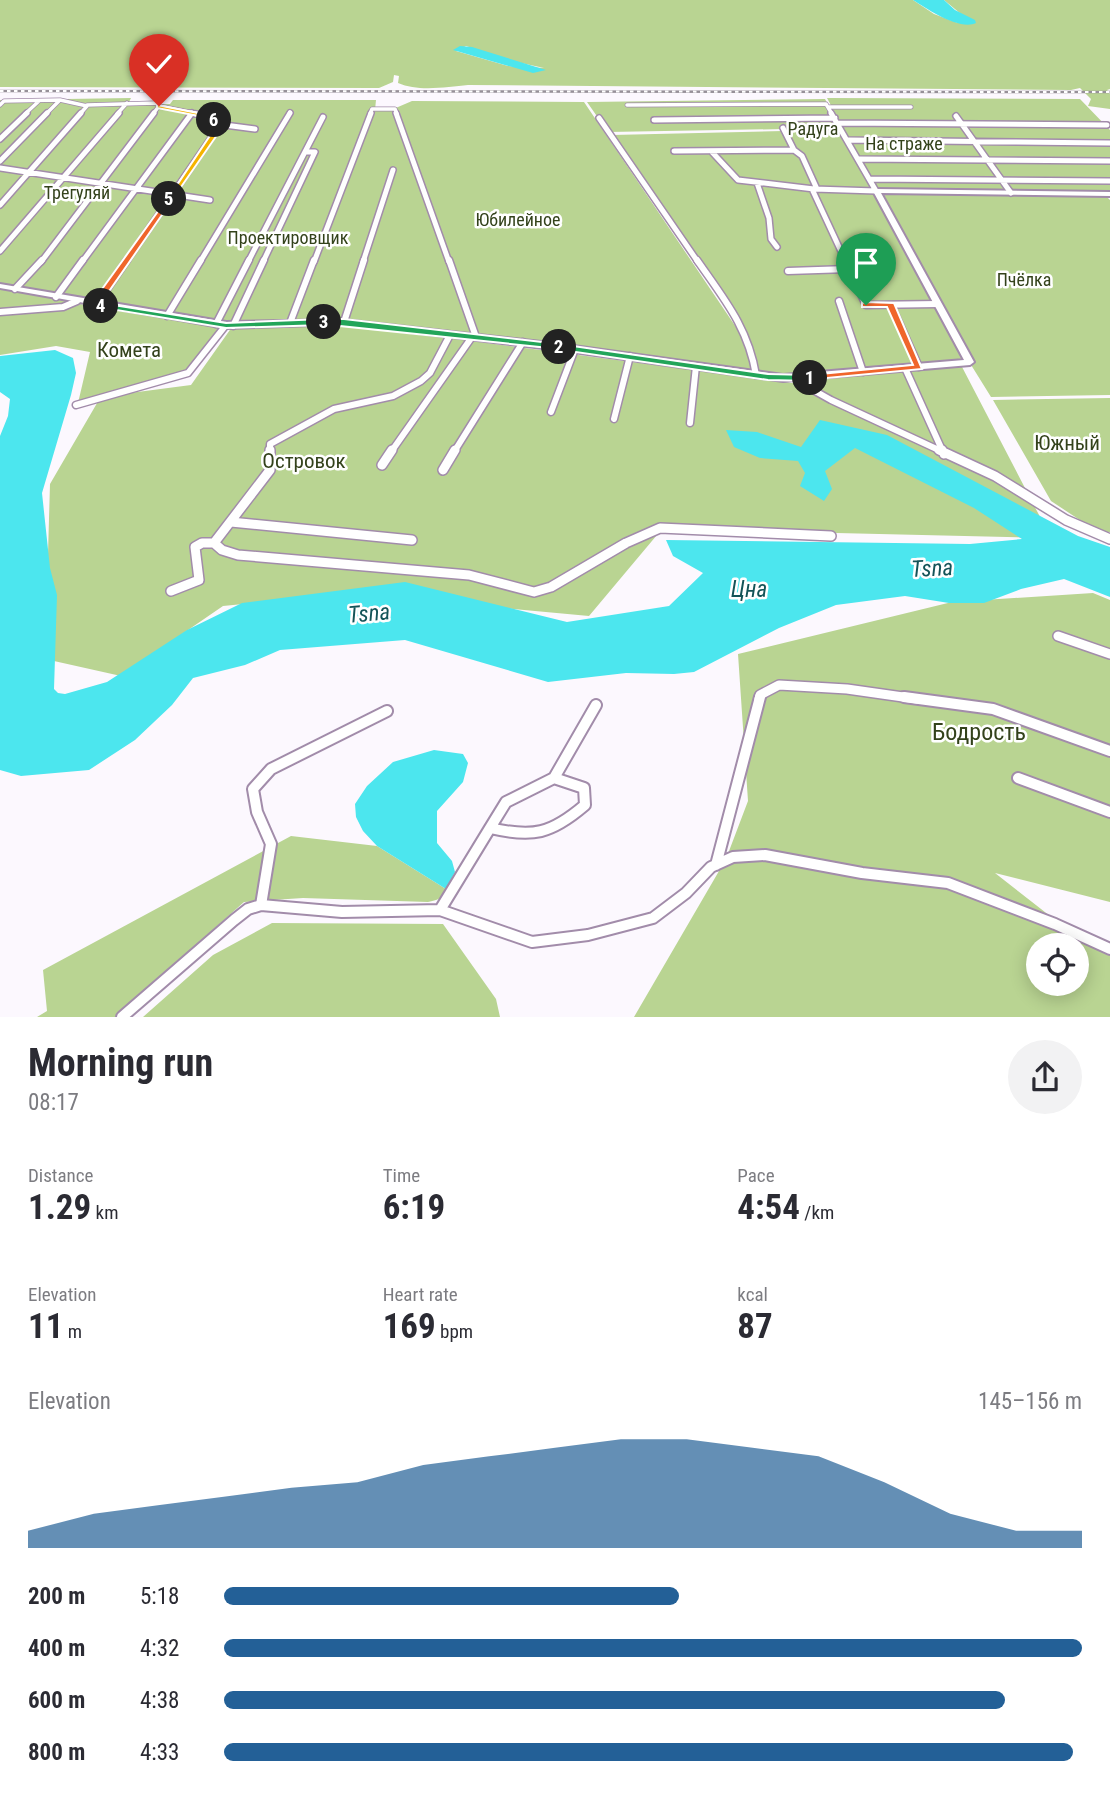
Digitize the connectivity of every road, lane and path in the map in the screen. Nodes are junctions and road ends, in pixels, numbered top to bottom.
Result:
1 (38, 101) junction
2 (59, 101) junction
3 (127, 103) junction
4 (0, 105) edge
5 (87, 105) junction
6 (627, 105) dead end
7 (159, 106) junction
8 (828, 107) junction
9 (911, 107) dead end
10 (290, 112) dead end
11 (192, 114) junction
12 (956, 116) dead end
13 (323, 117) dead end
14 (599, 118) dead end
15 (654, 120) dead end
16 (836, 121) junction
17 (961, 124) junction
18 (220, 125) junction
19 (1107, 125) dead end
20 (783, 128) dead end
21 (255, 130) dead end
22 (0, 139) edge
23 (848, 141) junction
24 (974, 142) junction
25 (1110, 143) edge
26 (793, 150) junction
27 (674, 151) dead end
28 (711, 151) junction
29 (305, 152) junction
30 (859, 159) junction
31 (987, 160) junction
32 (1110, 161) edge
33 (0, 162) edge
34 (0, 168) edge
35 (393, 170) dead end
36 (28, 173) junction
37 (62, 178) junction
38 (870, 179) junction
39 (1001, 180) junction
40 (1110, 181) edge
41 (757, 183) junction
42 (99, 184) junction
43 (136, 189) junction
44 (815, 189) junction
45 (876, 191) junction
46 (1011, 193) junction
47 (172, 195) junction
48 (1109, 195) edge
49 (210, 200) dead end
50 (0, 205) edge
51 (777, 247) dead end
52 (0, 251) edge
53 (848, 270) junction
54 (788, 271) dead end
55 (0, 286) edge
56 (15, 289) junction
57 (56, 297) junction
58 (77, 301) junction
59 (839, 301) dead end
60 (938, 304) junction
61 (96, 305) junction
62 (891, 305) junction
63 (0, 312) edge
64 (167, 316) junction
65 (344, 322) junction
66 (289, 323) junction
67 (225, 325) junction
68 (450, 335) junction
69 (474, 337) junction
70 (523, 342) junction
71 (575, 349) junction
72 (630, 356) junction
73 (696, 366) junction
74 (919, 367) junction
75 (905, 368) junction
76 (863, 372) junction
77 (756, 375) junction
78 (806, 379) junction
79 (76, 405) dead end
80 (551, 412) dead end
81 (614, 419) dead end
82 (690, 423) dead end
83 (944, 454) junction
84 (382, 465) dead end
85 (443, 470) dead end
86 (230, 522) junction
87 (831, 536) dead end
88 (412, 540) dead end
89 (1110, 540) edge
90 (214, 542) junction
91 (171, 591) dead end
92 (1058, 636) dead end
93 (1110, 654) edge
94 (596, 705) dead end
95 (387, 711) dead end
96 (1110, 751) edge
97 (554, 778) junction
98 (1018, 778) dead end
99 (1110, 812) edge
100 (490, 828) junction
101 (716, 865) junction
102 (261, 905) junction
103 (440, 910) junction
104 (1110, 949) edge
105 (122, 1017) edge

1 - 2 street
1 - 4 street
1 - 22 street
2 - 5 street
2 - 33 street
3 - 5 street
3 - 7 street
3 - 37 street
5 - 36 street
6 - 8 street
7 - 11 street
7 - 42 street
8 - 9 street
8 - 16 street
10 - 64 street
11 - 18 street
11 - 43 street
12 - 17 street
13 - 29 street
14 - 77 street
15 - 16 street
16 - 17 street
16 - 23 street
17 - 19 street
17 - 24 street
18 - 21 street
18 - 47 street
20 - 26 street
23 - 24 street
23 - 30 street
24 - 25 street
24 - 31 street
26 - 28 street
26 - 44 street
27 - 28 street
28 - 41 street
29 - 67 street
29 - 67 street
30 - 31 street
30 - 38 street
31 - 32 street
31 - 39 street
34 - 36 street
35 - 65 street
36 - 37 street
36 - 50 street
37 - 42 street
37 - 52 street
38 - 39 street
38 - 45 street
39 - 40 street
39 - 46 street
41 - 44 street
41 - 51 street
42 - 43 street
42 - 56 street
43 - 47 street
43 - 57 street
44 - 45 street
44 - 53 street
45 - 46 street
45 - 60 street
46 - 48 street
47 - 49 street
47 - 61 street
53 - 54 street
53 - 62 street
55 - 56 street
56 - 57 street
57 - 58 street
58 - 61 street
58 - 63 street
59 - 76 street
60 - 62 street
60 - 74 street
61 - 64 street
62 - 74 street
64 - 67 street
65 - 66 street
65 - 68 street
66 - 67 street
66 - 69 street
67 - 79 street
68 - 69 street
68 - 86 street
69 - 70 street
69 - 84 street
70 - 71 street
70 - 85 street
71 - 72 street
71 - 80 street
72 - 73 street
72 - 81 street
73 - 77 street
73 - 82 street
74 - 75 street
75 - 76 street
75 - 83 street
76 - 78 street
77 - 78 street
78 - 83 street
83 - 89 street
86 - 88 street
86 - 90 street
87 - 90 street
90 - 91 street
92 - 93 street
94 - 97 street
95 - 102 street
96 - 101 street
97 - 100 street
97 - 100 street
98 - 99 street
100 - 103 street
101 - 103 street
101 - 104 street
102 - 103 street
102 - 105 street

